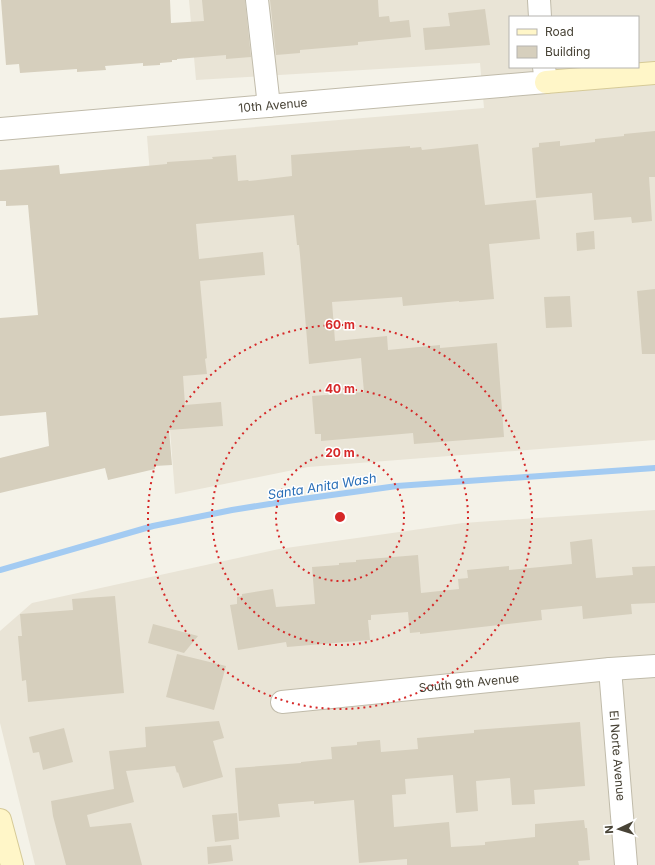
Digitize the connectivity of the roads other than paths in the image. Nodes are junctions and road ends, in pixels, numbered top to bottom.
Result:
1 (257, 0) edge
2 (539, 0) edge
3 (540, 16) edge
4 (655, 72) edge
5 (545, 74) edge
6 (268, 106) junction
7 (0, 129) edge
8 (655, 666) edge
9 (610, 669) junction
10 (282, 702) dead end
11 (0, 820) edge
12 (12, 865) edge
13 (626, 865) edge

1 - 6 street
2 - 3 street
4 - 5 street
5 - 6 street, 10th Avenue
6 - 7 street, 10th Avenue
8 - 9 street, South 9th Avenue
9 - 10 street, South 9th Avenue
9 - 13 street, El Norte Avenue
11 - 12 street

